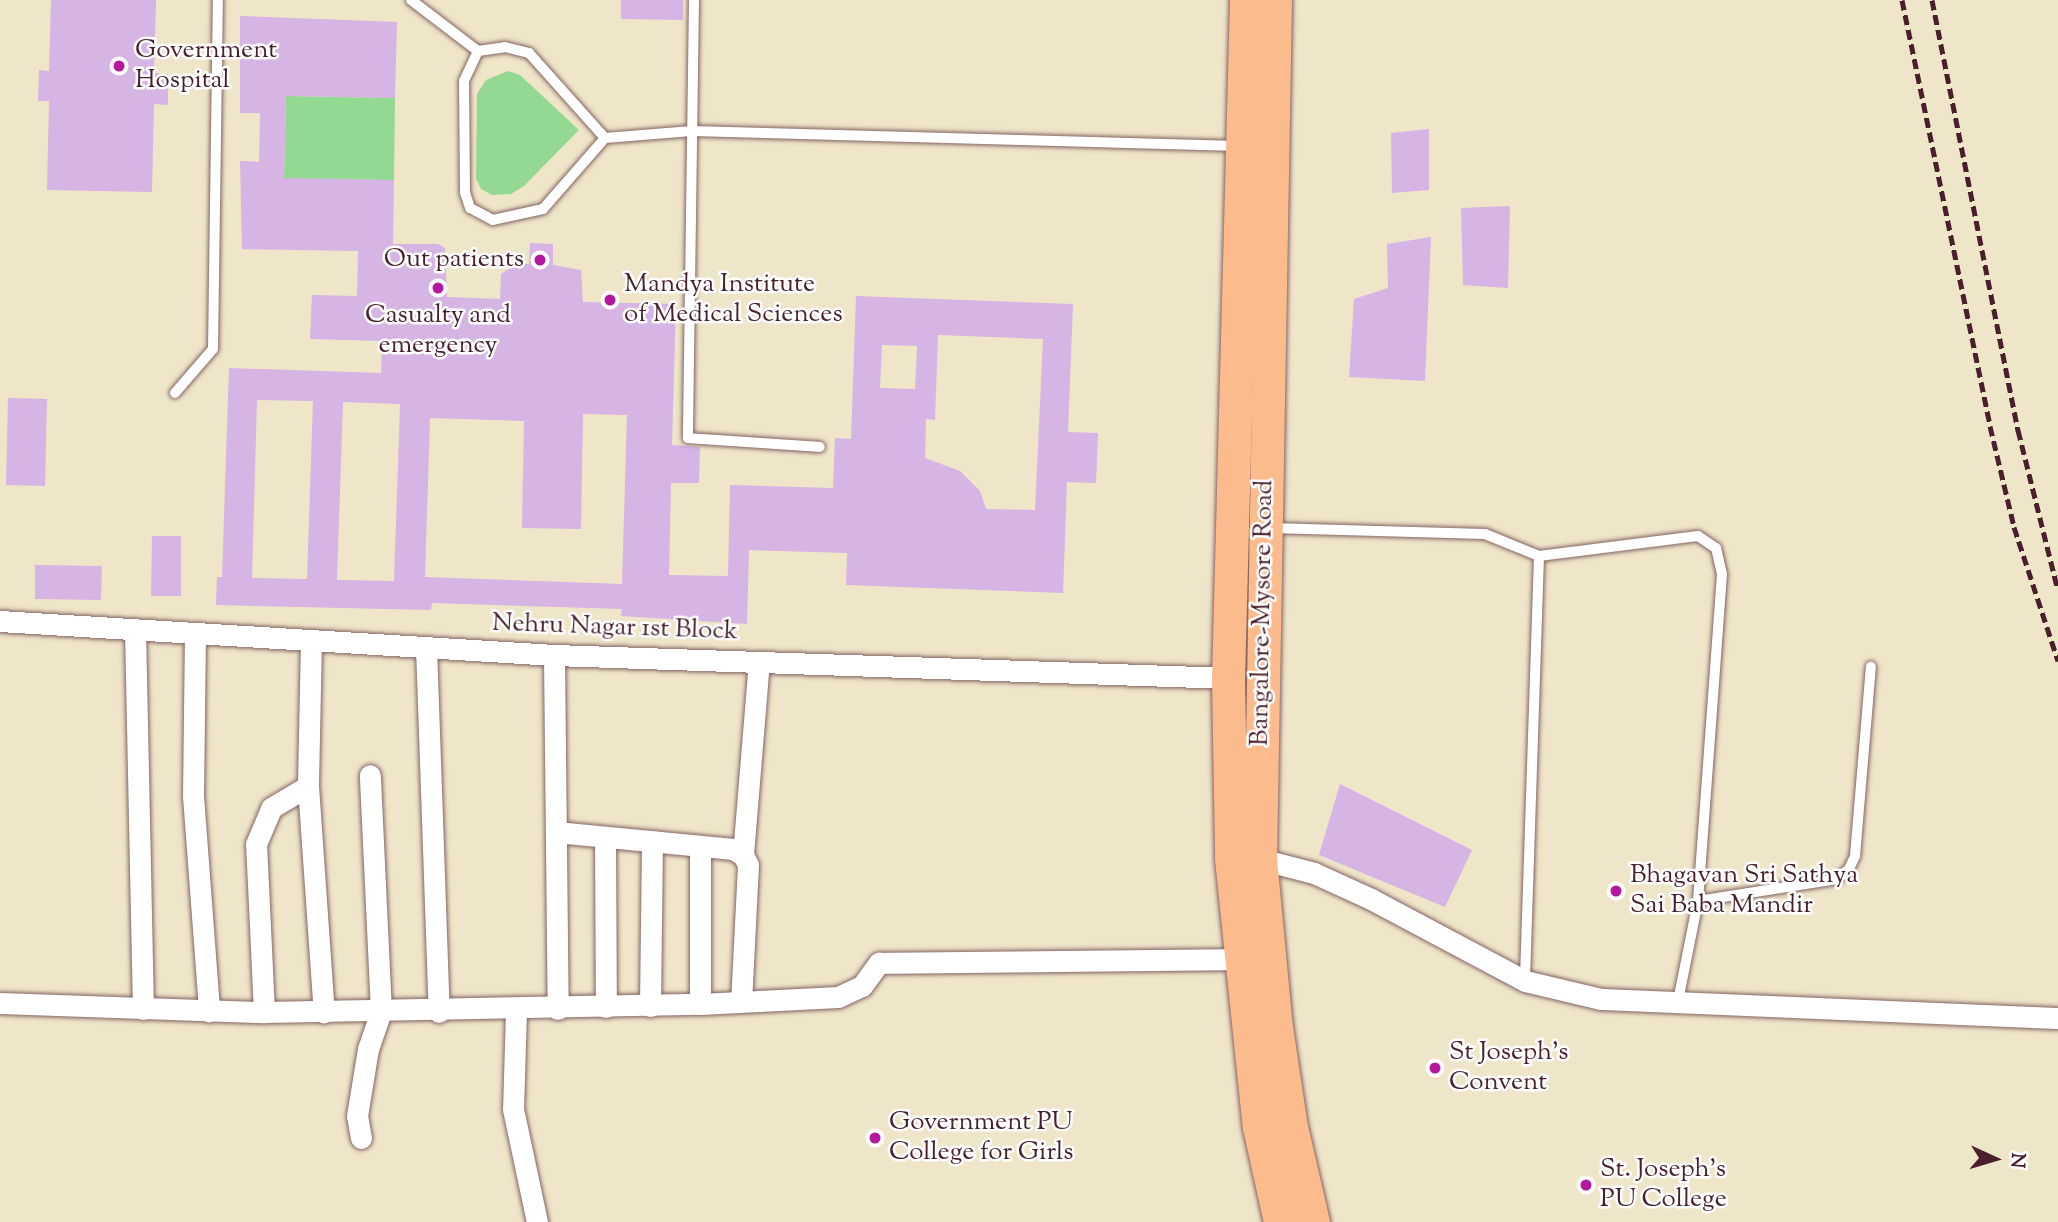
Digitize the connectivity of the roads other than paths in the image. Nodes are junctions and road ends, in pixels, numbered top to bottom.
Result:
1 (219, 0) edge
2 (411, 0) edge
3 (694, 0) edge
4 (1246, 0) edge
5 (1275, 0) edge
6 (478, 51) junction
7 (692, 131) junction
8 (605, 138) junction
9 (1258, 147) junction
10 (175, 393) dead end
11 (820, 447) dead end
12 (1251, 525) junction
13 (1539, 556) junction
14 (0, 621) edge
15 (135, 629) junction
16 (195, 633) junction
17 (312, 640) junction
18 (426, 647) junction
19 (554, 655) junction
20 (760, 662) junction
21 (1871, 667) dead end
22 (1228, 678) junction
23 (370, 775) dead end
24 (308, 786) junction
25 (556, 832) junction
26 (605, 836) junction
27 (652, 841) junction
28 (700, 846) junction
29 (743, 855) junction
30 (1260, 859) junction
31 (1698, 901) junction
32 (1239, 959) junction
33 (1525, 981) junction
34 (1678, 1001) junction
35 (741, 1002) junction
36 (0, 1003) edge
37 (700, 1004) junction
38 (650, 1006) junction
39 (606, 1007) junction
40 (143, 1009) junction
41 (558, 1009) junction
42 (516, 1010) junction
43 (209, 1011) junction
44 (264, 1012) junction
45 (324, 1012) junction
46 (381, 1012) junction
47 (439, 1012) junction
48 (2058, 1018) edge
49 (361, 1138) dead end
50 (537, 1222) edge
51 (1280, 1222) edge
52 (1313, 1222) edge

1 - 10 lane
2 - 6 lane
3 - 7 lane
4 - 9 main road, Bangalore-Mysore Road
5 - 9 main road, Bangalore-Mysore Road
6 - 8 lane
6 - 8 lane
7 - 8 lane
7 - 9 lane
7 - 11 lane
9 - 12 main road, Bangalore-Mysore Road
12 - 13 lane
12 - 22 main road, Bangalore-Mysore Road
12 - 30 main road, Bangalore-Mysore Road
13 - 31 lane
13 - 33 lane
14 - 15 street, Nehru Nagar 1st Block
15 - 16 street, Nehru Nagar 1st Block
15 - 40 street
16 - 17 street, Nehru Nagar 1st Block
16 - 43 street
17 - 18 street, Nehru Nagar 1st Block
17 - 24 street
18 - 19 street, Nehru Nagar 1st Block
18 - 47 street
19 - 20 street, Nehru Nagar 1st Block
19 - 25 street
20 - 22 street, Nehru Nagar 1st Block
20 - 29 street
21 - 31 lane
22 - 32 main road, Bangalore-Mysore Road
23 - 46 street
24 - 44 street
24 - 45 street
25 - 26 street
25 - 41 street
26 - 27 street
26 - 39 street
27 - 28 street
27 - 38 street
28 - 29 street
28 - 37 street
29 - 35 street
30 - 33 street
30 - 52 main road, Bangalore-Mysore Road
31 - 34 lane
32 - 35 street
32 - 51 main road, Bangalore-Mysore Road
33 - 34 street
34 - 48 street
35 - 37 street
36 - 40 street
37 - 38 street
38 - 39 street
39 - 41 street
40 - 43 street
41 - 42 street
42 - 47 street
42 - 50 street
43 - 44 street
44 - 45 street
45 - 46 street
46 - 47 street
46 - 49 street

